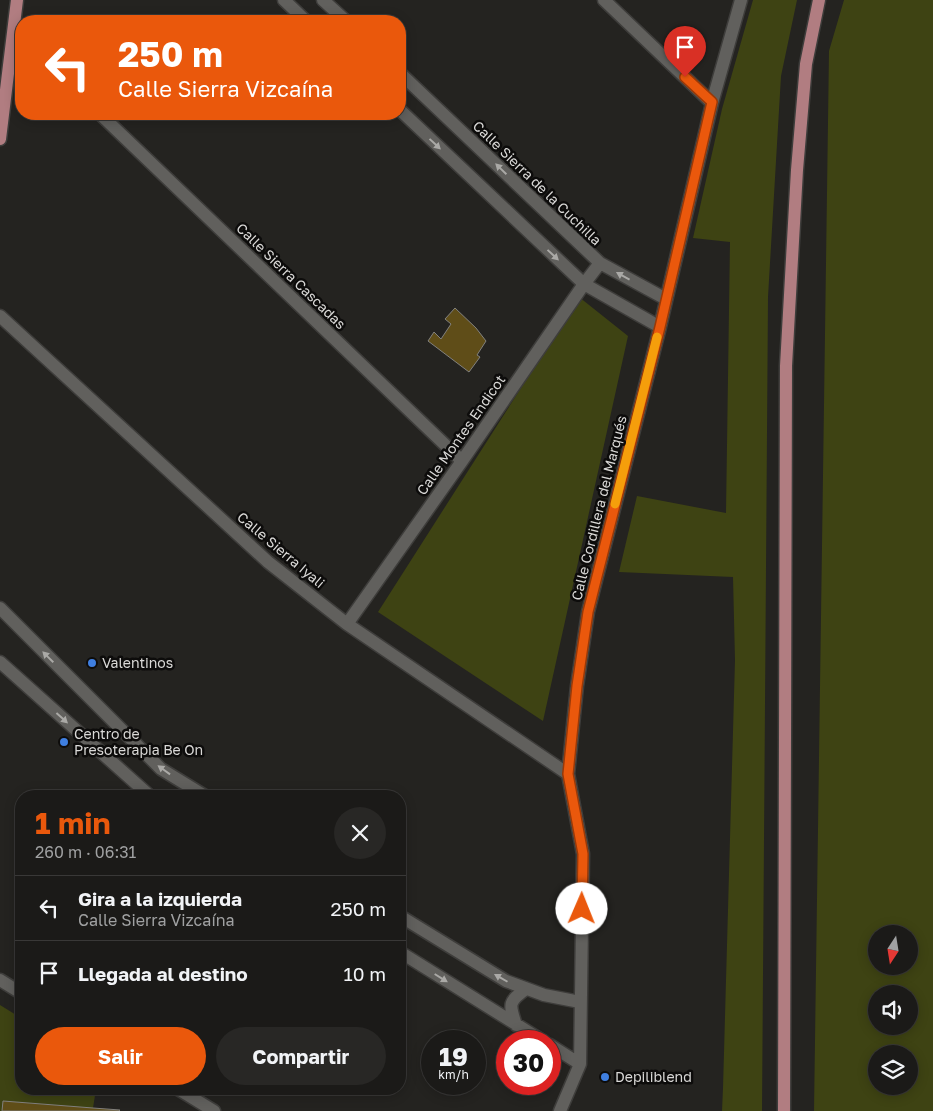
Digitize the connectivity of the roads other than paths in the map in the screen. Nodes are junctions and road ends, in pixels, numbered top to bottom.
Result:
1 (17, 0) edge
2 (284, 0) edge
3 (323, 0) edge
4 (604, 0) edge
5 (742, 0) edge
6 (820, 0) edge
7 (17, 15) edge
8 (300, 15) edge
9 (339, 15) edge
10 (15, 46) edge
11 (406, 79) edge
12 (712, 102) junction
13 (406, 116) edge
14 (106, 120) edge
15 (0, 139) edge
16 (600, 263) junction
17 (584, 284) junction
18 (666, 299) junction
19 (0, 316) edge
20 (660, 327) junction
21 (462, 461) junction
22 (0, 608) edge
23 (347, 624) junction
24 (0, 662) edge
25 (568, 774) junction
26 (143, 790) edge
27 (195, 790) edge
28 (406, 920) edge
29 (406, 956) edge
30 (0, 980) edge
31 (15, 989) edge
32 (526, 989) junction
33 (580, 1002) junction
34 (516, 1025) junction
35 (524, 1030) edge
36 (561, 1053) edge
37 (580, 1064) junction
38 (188, 1095) edge
39 (214, 1111) edge
40 (560, 1111) edge
41 (784, 1111) edge

1 - 7 main road
2 - 8 street
3 - 9 street
4 - 12 street
5 - 12 street, Calle Cordillera del Marqués
6 - 41 main road
10 - 15 main road
16 -> 11 street, Calle Sierra de la Cuchilla
12 - 18 street, Calle Cordillera del Marqués
13 -> 17 street
14 - 21 street, Calle Sierra Cascadas
16 - 17 street, Calle Montes Endicot
18 -> 16 street, Calle Sierra de la Cuchilla
17 - 20 street
17 - 21 street, Calle Montes Endicot
18 - 20 street, Calle Cordillera del Marqués
19 - 23 street, Calle Sierra Iyali
20 - 25 street, Calle Cordillera del Marqués
21 - 23 street, Calle Montes Endicot
27 -> 22 street
23 - 25 street, Calle Sierra Iyali
24 -> 26 street
25 - 33 street, Calle Cordillera del Marqués
32 -> 28 street
29 -> 34 street
30 - 31 street
32 - 33 street
32 - 34 street
33 - 37 street, Calle Cordillera del Marqués
34 - 35 street
36 - 37 street
37 - 40 street
38 - 39 street

